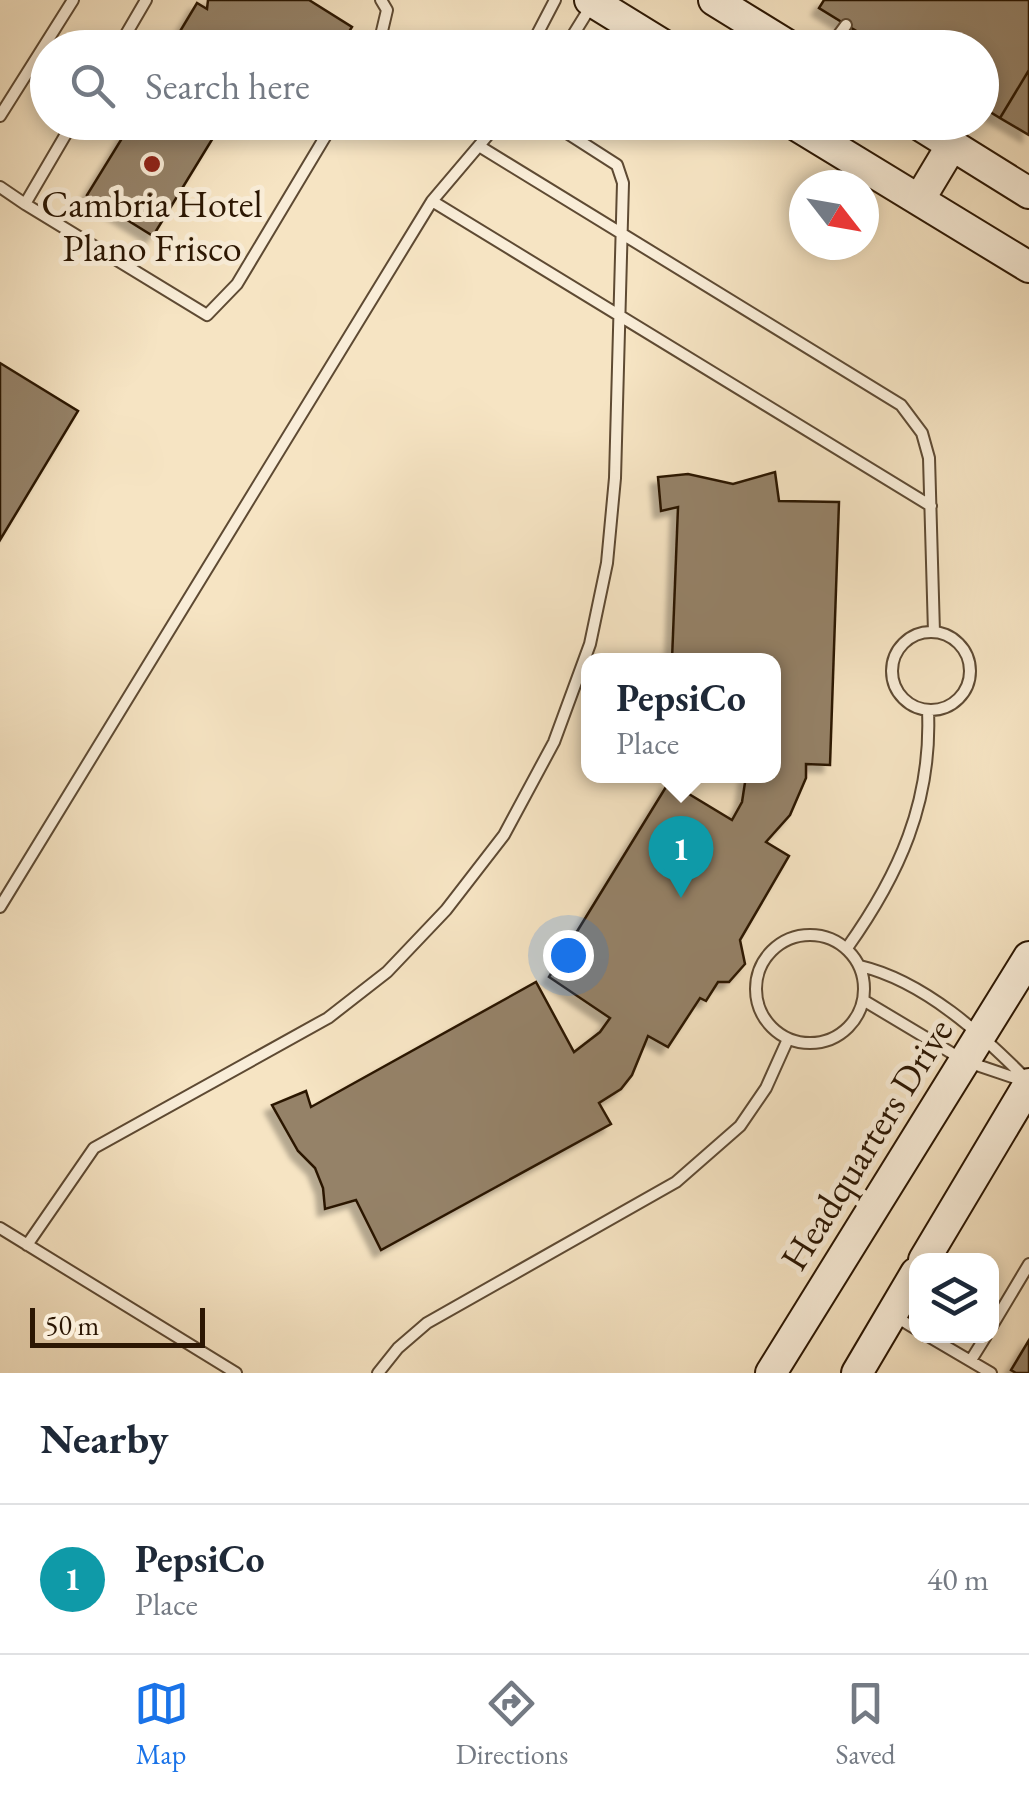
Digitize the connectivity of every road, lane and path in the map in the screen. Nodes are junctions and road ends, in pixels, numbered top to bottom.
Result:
1 (73, 0) edge
2 (146, 0) edge
3 (381, 0) edge
4 (555, 0) edge
5 (714, 0) edge
6 (591, 1) edge
7 (846, 25) dead end
8 (54, 30) edge
9 (128, 30) edge
10 (382, 30) edge
11 (539, 30) edge
12 (575, 30) edge
13 (639, 30) edge
14 (763, 30) edge
15 (842, 30) edge
16 (30, 68) edge
17 (0, 116) edge
18 (63, 140) edge
19 (323, 140) edge
20 (484, 140) edge
21 (577, 140) edge
22 (821, 140) edge
23 (955, 140) edge
24 (966, 140) edge
25 (479, 146) junction
26 (0, 187) edge
27 (1029, 192) edge
28 (919, 200) junction
29 (432, 201) junction
30 (25, 204) junction
31 (620, 234) junction
32 (1029, 267) edge
33 (617, 314) junction
34 (931, 506) junction
35 (934, 632) junction
36 (584, 653) edge
37 (581, 662) edge
38 (928, 711) junction
39 (0, 907) edge
40 (848, 948) junction
41 (1029, 957) edge
42 (860, 966) junction
43 (864, 1000) junction
44 (982, 1034) junction
45 (788, 1039) junction
46 (965, 1061) junction
47 (1029, 1083) edge
48 (0, 1228) edge
49 (28, 1245) junction
50 (928, 1253) edge
51 (1029, 1264) edge
52 (999, 1314) edge
53 (904, 1321) edge
54 (941, 1343) edge
55 (982, 1343) edge
56 (971, 1360) junction
57 (236, 1373) edge
58 (378, 1373) edge
59 (771, 1373) edge
60 (857, 1373) edge
61 (991, 1373) edge

1 - 8 lane
2 - 9 lane
3 - 10 lane
4 - 11 lane
5 - 14 main road
6 - 12 lane
6 - 13 main road
7 - 15 lane
16 - 17 lane
18 - 30 lane
19 - 30 lane
20 - 25 lane
21 - 31 lane
22 - 28 main road
23 - 28 main road
24 - 27 main road
25 - 29 lane
25 - 31 lane
26 - 30 lane
28 - 32 main road
29 - 33 lane
29 - 39 lane
31 - 33 lane
31 - 34 lane
33 - 34 lane
33 - 36 lane
34 - 35 lane
35 - 38 lane
35 - 38 lane
37 - 49 lane
38 - 40 lane
40 - 42 lane
40 - 45 lane
41 - 44 main road, Headquarters Drive
42 - 43 lane
42 - 44 lane
43 - 45 lane
43 - 46 lane
44 - 46 main road, Headquarters Drive
44 - 47 lane
45 - 58 lane
46 - 47 lane
46 - 59 main road, Headquarters Drive
47 - 50 main road
48 - 49 lane
49 - 57 lane
51 - 52 lane
53 - 60 main road
54 - 56 lane
55 - 56 lane
56 - 61 lane

